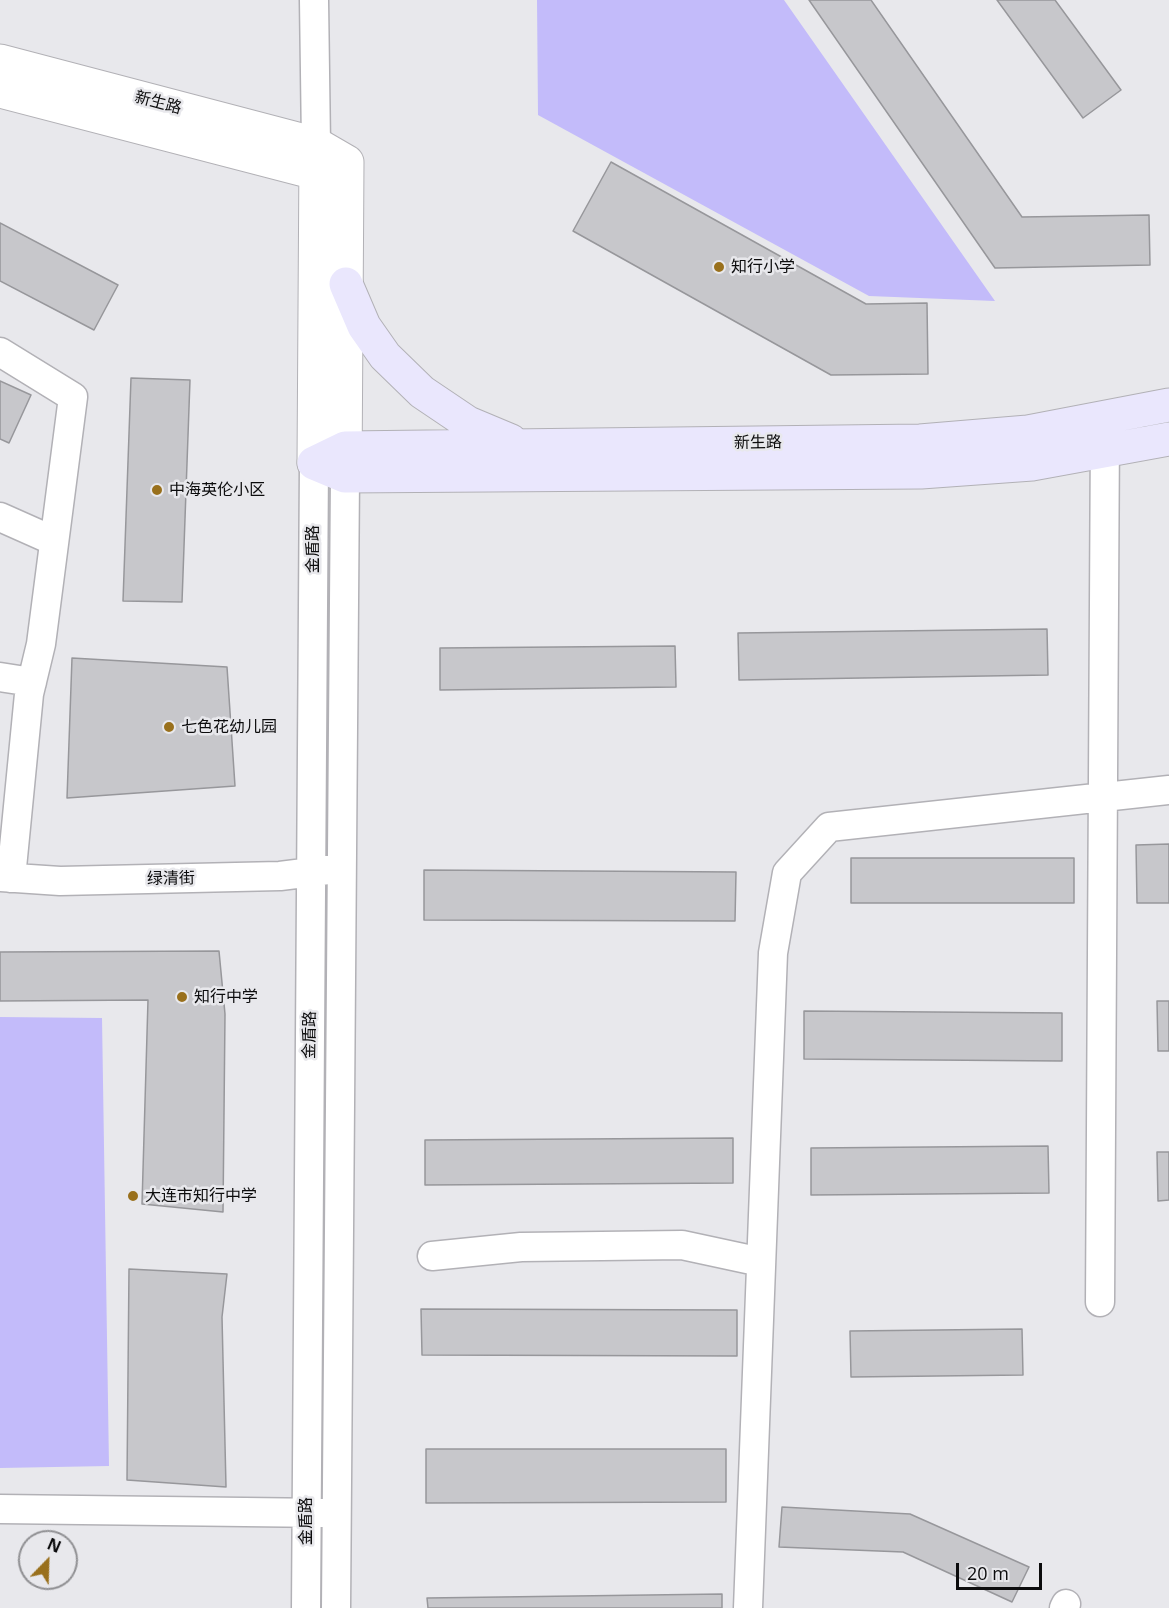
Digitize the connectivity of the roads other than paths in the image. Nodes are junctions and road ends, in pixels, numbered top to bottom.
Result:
1 (314, 0) edge
2 (0, 61) edge
3 (0, 91) edge
4 (316, 159) junction
5 (346, 284) junction
6 (0, 352) edge
7 (1169, 405) edge
8 (1105, 417) junction
9 (1169, 439) edge
10 (524, 446) junction
11 (1105, 450) junction
12 (345, 462) junction
13 (314, 463) junction
14 (0, 518) edge
15 (54, 541) junction
16 (0, 677) edge
17 (32, 682) junction
18 (1169, 790) edge
19 (1103, 798) junction
20 (342, 869) junction
21 (311, 872) junction
22 (6, 878) edge
23 (432, 1256) dead end
24 (761, 1262) junction
25 (1100, 1302) dead end
26 (0, 1509) edge
27 (306, 1512) junction
28 (337, 1513) junction
29 (306, 1608) edge
30 (336, 1608) edge
31 (748, 1608) edge

1 - 4 street
2 - 4 street, 新生路
3 - 4 street, 新生路
4 - 5 street
4 - 13 street
5 - 10 main road
5 - 12 street
6 - 15 street
7 - 8 main road, 新生路
8 - 10 main road, 新生路
8 - 11 street
9 - 11 main road, 新生路
10 - 12 main road, 新生路
11 - 12 main road, 新生路
11 - 19 street
12 - 13 main road, 新生路
12 - 20 street, 金盾路
13 - 21 street, 金盾路
14 - 15 street
15 - 17 street
16 - 17 street
17 - 22 street
18 - 19 street
19 - 24 street
19 - 25 street
20 - 21 street, 绿清街
20 - 28 street, 金盾路
21 - 22 street, 绿清街
21 - 27 street, 金盾路
23 - 24 street
24 - 31 street
26 - 27 street
27 - 28 street
27 - 29 street, 金盾路
28 - 30 street, 金盾路

